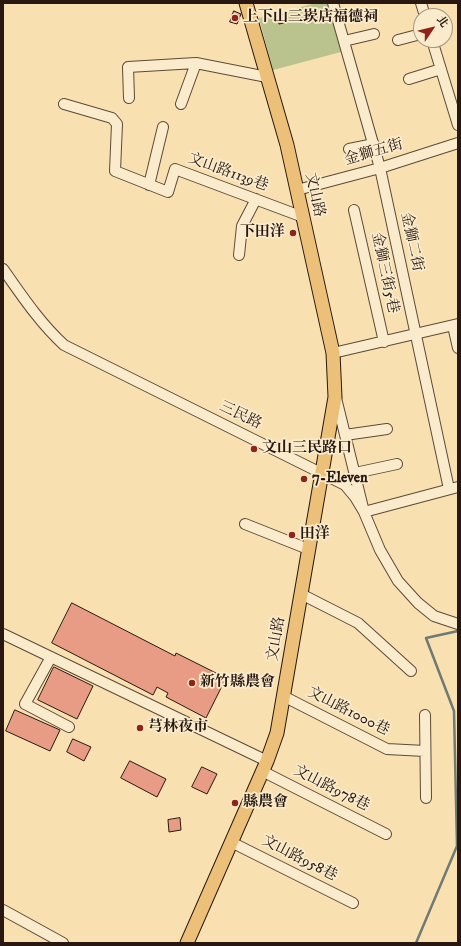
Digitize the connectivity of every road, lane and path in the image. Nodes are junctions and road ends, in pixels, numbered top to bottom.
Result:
1 (246, 3) edge
2 (333, 3) edge
3 (374, 34) dead end
4 (413, 36) edge
5 (398, 40) dead end
6 (344, 41) junction
7 (434, 48) edge
8 (196, 63) junction
9 (441, 69) junction
10 (267, 77) junction
11 (409, 79) dead end
12 (129, 98) dead end
13 (64, 104) dead end
14 (181, 104) dead end
15 (455, 105) edge
16 (458, 125) edge
17 (163, 127) dead end
18 (458, 143) edge
19 (374, 144) junction
20 (349, 149) dead end
21 (380, 168) junction
22 (149, 185) junction
23 (297, 190) junction
24 (256, 199) junction
25 (354, 210) dead end
26 (303, 216) junction
27 (239, 255) dead end
28 (3, 269) edge
29 (456, 325) edge
30 (416, 335) junction
31 (384, 342) junction
32 (458, 348) edge
33 (333, 353) junction
34 (336, 397) junction
35 (387, 429) dead end
36 (345, 435) junction
37 (397, 464) dead end
38 (322, 473) junction
39 (355, 473) junction
40 (454, 488) edge
41 (364, 512) junction
42 (245, 524) dead end
43 (308, 549) junction
44 (301, 594) junction
45 (458, 624) edge
46 (3, 634) edge
47 (51, 657) junction
48 (411, 671) dead end
49 (283, 696) junction
50 (426, 715) dead end
51 (69, 727) dead end
52 (424, 751) junction
53 (265, 766) junction
54 (426, 798) dead end
55 (386, 834) dead end
56 (231, 842) junction
57 (353, 903) dead end
58 (3, 910) edge
59 (63, 943) edge
60 (187, 943) edge

1 - 10 main road, 文山路
2 - 6 street, 金獅二街
3 - 6 street
4 - 5 street
6 - 19 street, 金獅二街
7 - 9 street
8 - 10 street
8 - 12 street
8 - 14 street
9 - 11 street
9 - 15 street
10 - 23 main road, 文山路
13 - 22 street, 文山路1139巷
15 - 16 street
17 - 22 street
18 - 21 street, 金獅五街
19 - 20 street
19 - 21 street, 金獅二街
21 - 23 street, 金獅五街
21 - 30 street, 金獅二街
22 - 24 street, 文山路1139巷
23 - 26 main road, 文山路
24 - 26 street, 文山路1139巷
24 - 27 street
25 - 31 street, 金獅三街5巷
26 - 33 main road, 文山路
28 - 38 street, 三民路
29 - 30 street
29 - 32 street
30 - 31 street
30 - 40 street, 金獅二街
31 - 33 street
33 - 34 main road, 文山路
34 - 36 street, 文山路
34 - 38 main road, 文山路
35 - 36 street
36 - 39 street, 文山路
37 - 39 street
38 - 41 street, 三民路
38 - 43 main road, 文山路
39 - 41 street, 文山路
40 - 41 street
41 - 45 street, 三民路
42 - 43 street
43 - 44 main road, 文山路
44 - 48 street
44 - 49 main road, 文山路
46 - 47 street, 文山路978巷
47 - 51 street
47 - 53 street, 文山路978巷
49 - 52 street, 文山路1000巷
49 - 53 main road, 文山路
50 - 52 street
52 - 54 street
53 - 55 street, 文山路978巷
53 - 56 main road, 文山路
56 - 57 street, 文山路958巷
56 - 60 main road, 文山路
58 - 59 street

